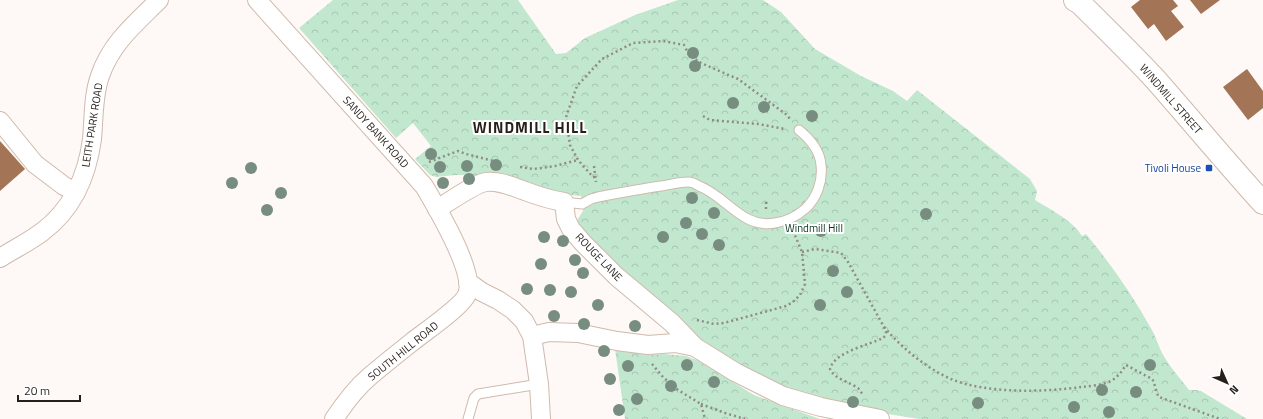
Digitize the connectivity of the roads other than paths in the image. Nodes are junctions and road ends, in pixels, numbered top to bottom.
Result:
1 (159, 0) edge
2 (257, 0) edge
3 (1080, 1) edge
4 (0, 121) edge
5 (799, 130) road end
6 (76, 192) junction
7 (564, 202) junction
8 (1263, 203) edge
9 (438, 209) junction
10 (0, 258) edge
11 (468, 282) junction
12 (532, 336) junction
13 (695, 347) junction
14 (538, 384) junction
15 (334, 419) edge
16 (468, 419) edge
17 (541, 419) edge
18 (880, 419) edge

1 - 6 street, LEITH PARK ROAD
2 - 9 street, SANDY BANK ROAD
3 - 8 street, WINDMILL STREET
4 - 6 street
5 - 7 lane
6 - 10 street, LEITH PARK ROAD
7 - 9 street
7 - 13 street, ROUGE LANE
9 - 11 street, SANDY BANK ROAD
11 - 12 street
11 - 15 street, SOUTH HILL ROAD
12 - 13 street, ROUGE LANE
12 - 14 street
13 - 18 street, ROUGE LANE
14 - 16 lane
14 - 17 street

